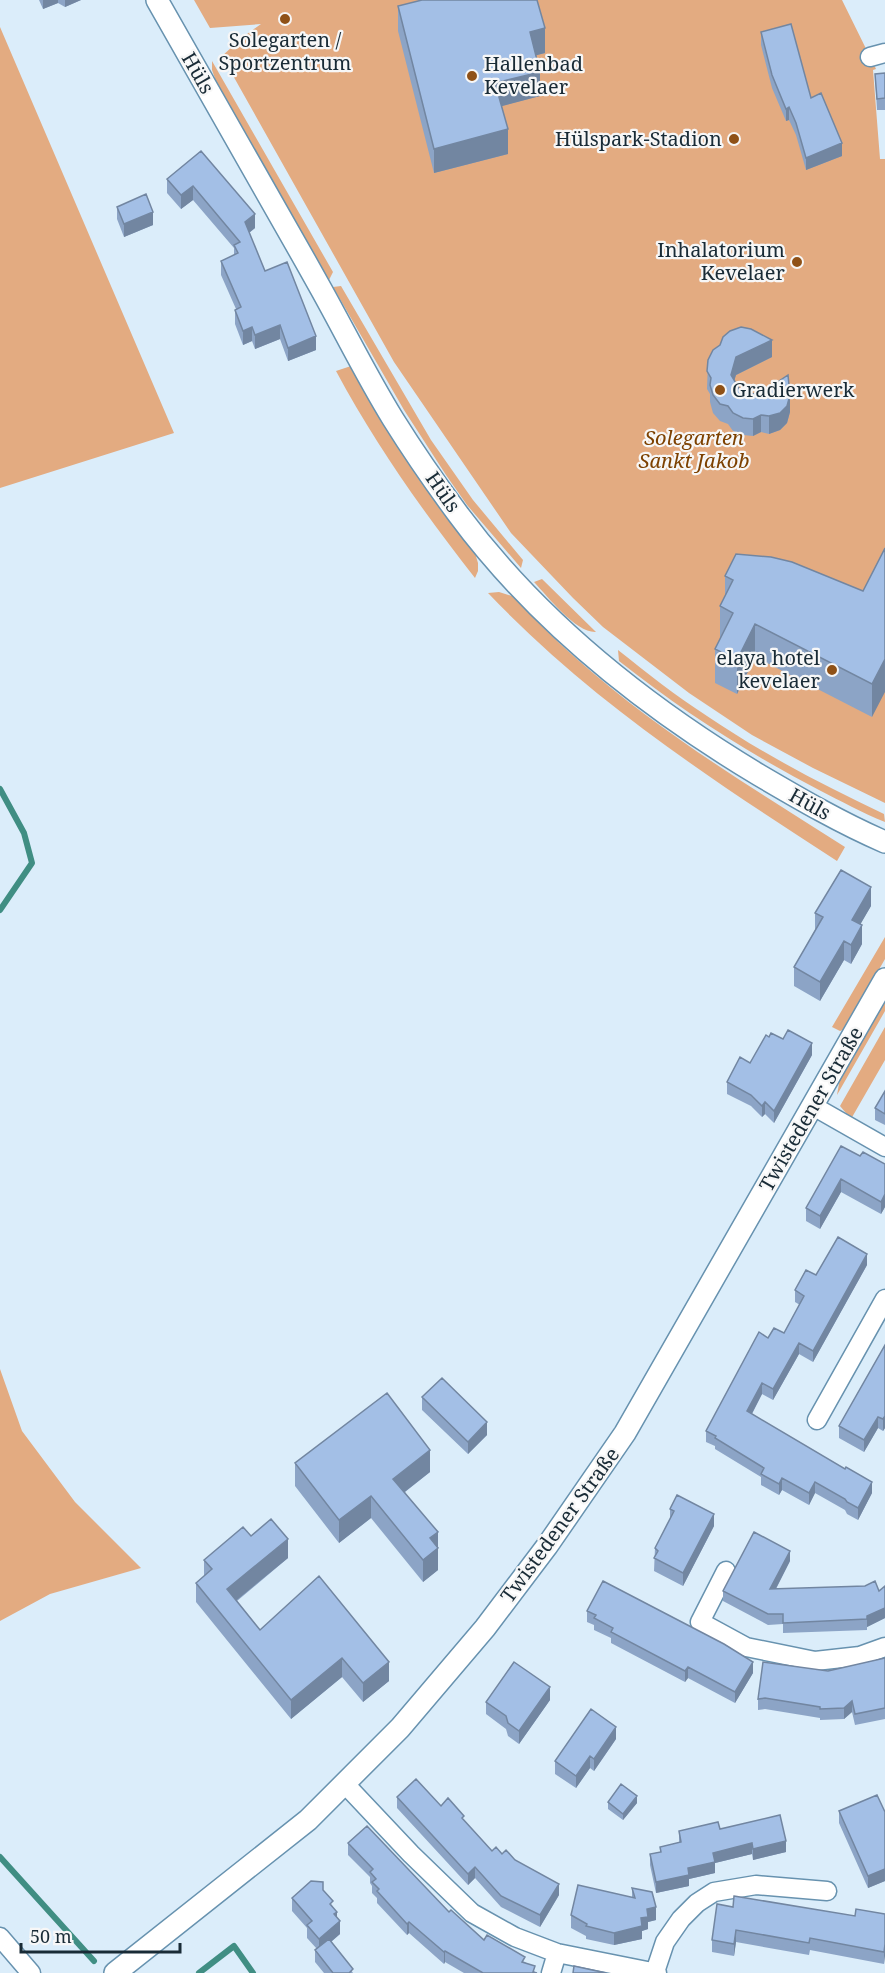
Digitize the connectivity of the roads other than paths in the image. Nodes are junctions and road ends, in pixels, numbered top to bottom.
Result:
1 (157, 0) edge
2 (885, 842) edge
3 (885, 979) edge
4 (813, 1106) junction
5 (885, 1147) edge
6 (885, 1299) edge
7 (817, 1420) dead end
8 (726, 1571) dead end
9 (885, 1647) edge
10 (345, 1784) junction
11 (827, 1891) dead end
12 (0, 1937) edge
13 (557, 1953) junction
14 (31, 1973) edge
15 (115, 1973) edge
16 (551, 1973) edge
17 (656, 1973) edge

1 - 2 street, Hüls
3 - 4 street, Twistedener Straße
4 - 5 street
4 - 10 street, Twistedener Straße
6 - 7 street
8 - 9 street
10 - 13 street
10 - 15 street, Twistedener Straße
11 - 17 street
12 - 14 street
13 - 16 street
13 - 17 street

